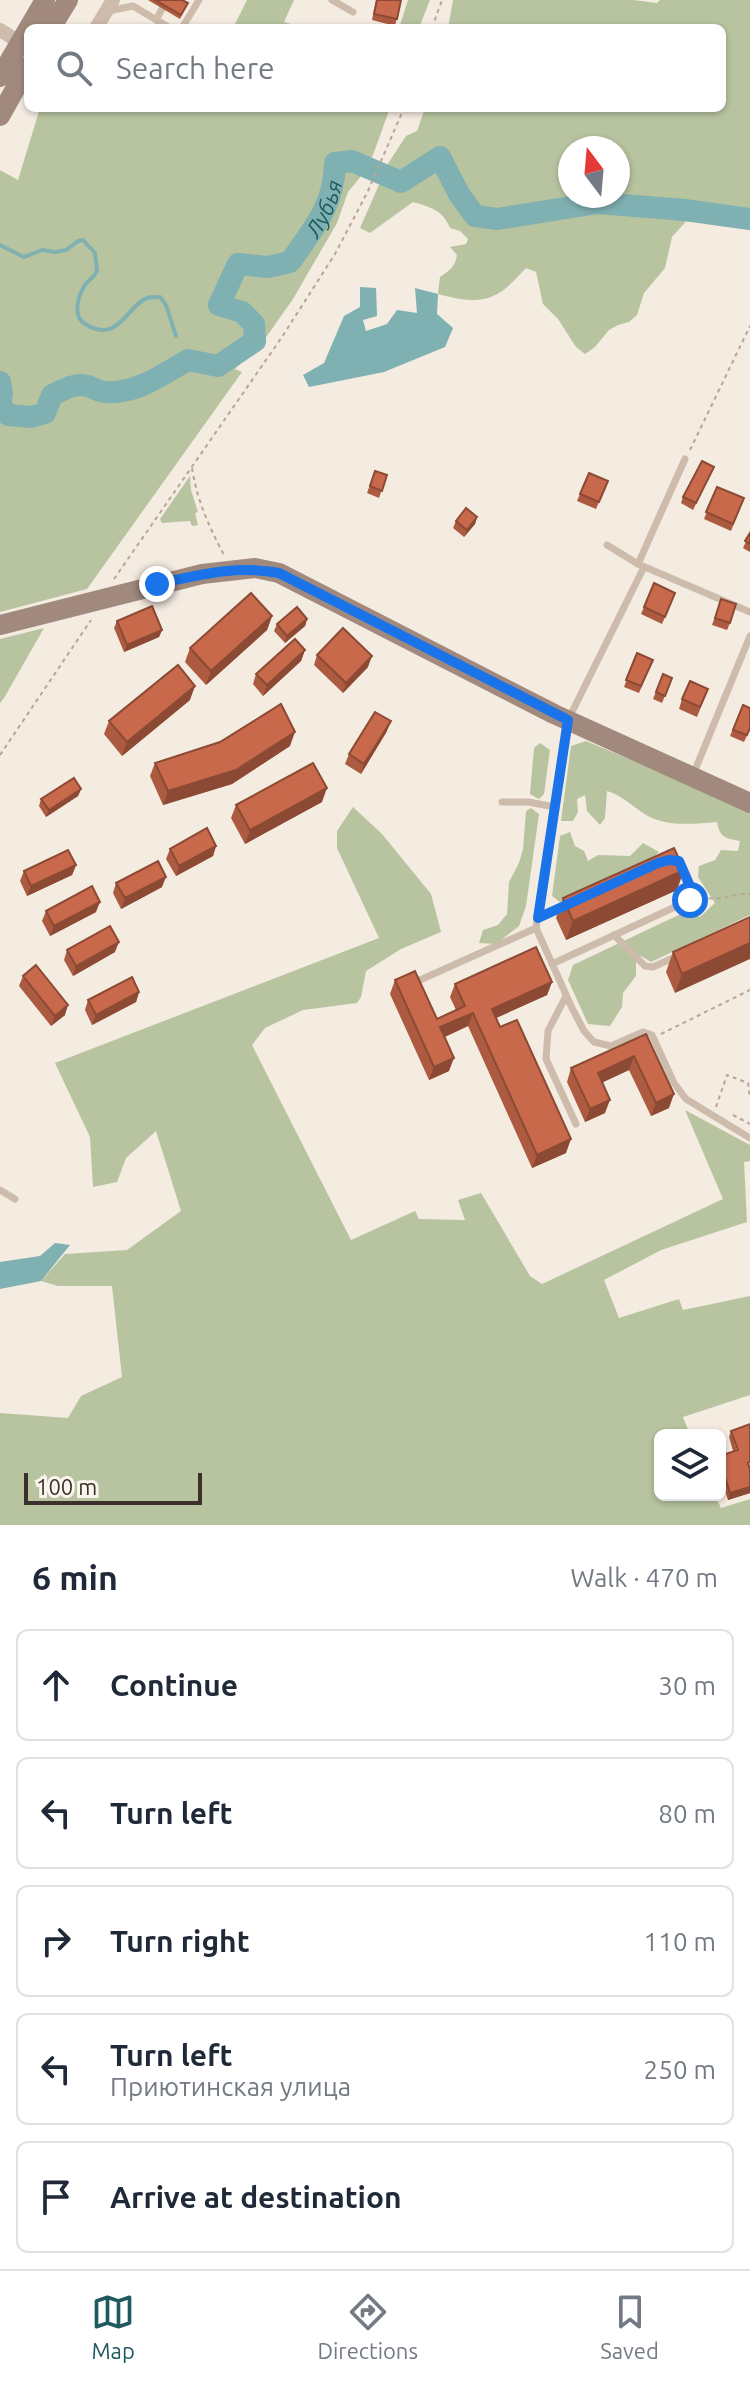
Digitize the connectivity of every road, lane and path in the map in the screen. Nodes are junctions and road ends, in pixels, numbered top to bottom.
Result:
1 (45, 0) edge
2 (68, 0) edge
3 (199, 0) edge
4 (332, 0) edge
5 (442, 0) edge
6 (135, 3) edge
7 (110, 6) edge
8 (162, 9) edge
9 (353, 12) dead end
10 (156, 20) junction
11 (30, 24) edge
12 (53, 24) edge
13 (99, 24) edge
14 (163, 24) edge
15 (184, 24) edge
16 (433, 24) edge
17 (0, 30) edge
18 (24, 34) edge
19 (19, 42) junction
20 (24, 74) edge
21 (0, 77) edge
22 (402, 112) edge
23 (0, 116) edge
24 (750, 326) edge
25 (685, 459) joint
26 (192, 467) junction
27 (607, 545) dead end
28 (226, 559) dead end
29 (641, 566) junction
30 (108, 587) dead end
31 (750, 612) edge
32 (95, 614) dead end
33 (0, 625) edge
34 (750, 636) edge
35 (568, 720) junction
36 (0, 755) edge
37 (692, 776) junction
38 (502, 802) dead end
39 (750, 803) edge
40 (555, 807) junction
41 (679, 861) edge
42 (693, 893) junction
43 (750, 894) edge
44 (536, 928) junction
45 (614, 935) junction
46 (681, 954) edge
47 (552, 964) junction
48 (420, 980) edge
49 (750, 990) edge
50 (566, 996) junction
51 (653, 1038) junction
52 (750, 1098) edge
53 (713, 1115) junction
54 (576, 1124) dead end
55 (750, 1138) edge
56 (0, 1190) edge
57 (15, 1199) dead end

1 - 11 street
2 - 12 street
3 - 15 lane
4 - 9 lane
5 - 16 path
6 - 7 lane
6 - 10 lane
7 - 13 street
8 - 10 lane
10 - 14 lane
17 - 19 street
18 - 19 street
19 - 21 street
20 - 23 street
22 - 26 path
24 - 25 path
25 - 29 lane
26 - 28 path
26 - 30 path
27 - 29 lane
29 - 31 lane
29 - 35 lane
32 - 36 path
33 - 35 street
34 - 37 lane
35 - 37 street
35 - 40 lane
37 - 39 street
38 - 40 lane
40 - 44 lane
41 - 42 lane
42 - 43 path
42 - 45 lane
44 - 47 lane
44 - 48 lane
45 - 46 lane
45 - 47 lane
47 - 50 lane
49 - 51 path
50 - 51 lane
50 - 54 lane
51 - 53 lane
52 - 53 path
53 - 55 lane
56 - 57 lane

